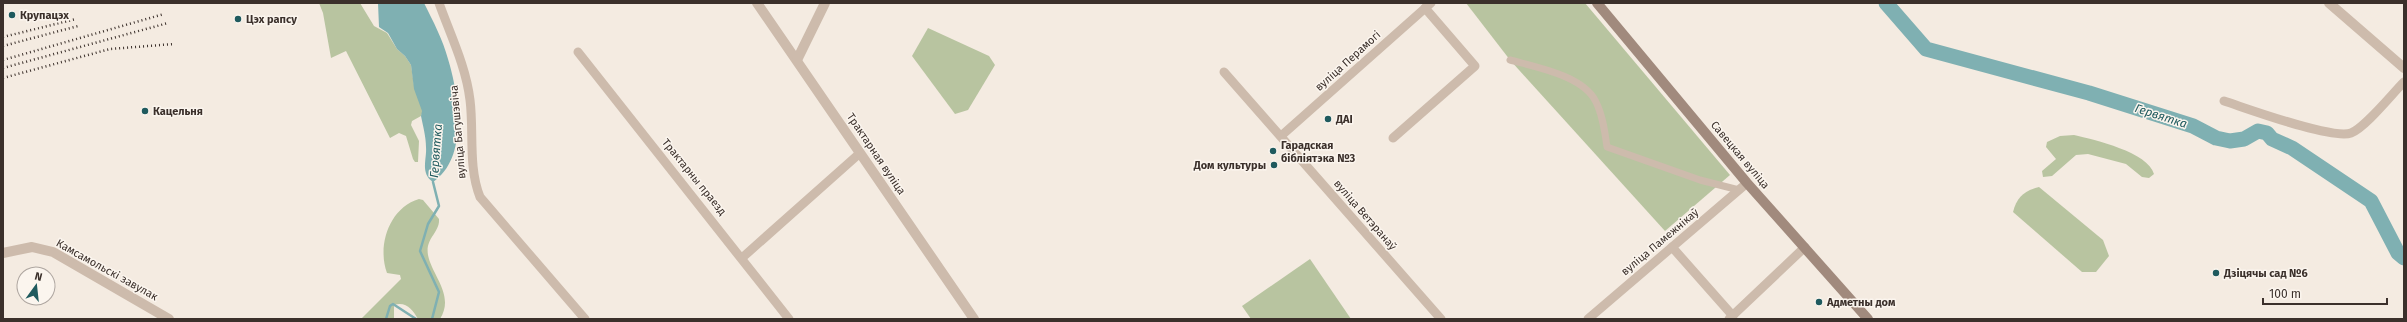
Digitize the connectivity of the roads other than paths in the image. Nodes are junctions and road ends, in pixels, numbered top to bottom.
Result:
1 (439, 3) edge
2 (757, 3) edge
3 (825, 3) edge
4 (1598, 3) edge
5 (2329, 3) edge
6 (1428, 5) edge
7 (578, 52) dead end
8 (797, 60) junction
9 (1510, 60) dead end
10 (2403, 64) edge
11 (1224, 72) dead end
12 (2404, 82) edge
13 (2224, 101) dead end
14 (1281, 136) junction
15 (1393, 138) dead end
16 (860, 153) junction
17 (1747, 183) junction
18 (1739, 190) junction
19 (1672, 247) junction
20 (1805, 247) junction
21 (3, 253) edge
22 (743, 258) junction
23 (1731, 318) edge
24 (169, 319) edge
25 (586, 319) edge
26 (789, 319) edge
27 (974, 319) edge
28 (1441, 319) edge
29 (1588, 319) edge
30 (1868, 319) edge

1 - 25 street, вуліца Багушэвіча
2 - 8 street, Трактарная вуліца
3 - 8 street
4 - 17 main road, Савецкая вуліца
5 - 10 street
6 - 14 street, вуліца Перамогі
6 - 15 street
7 - 22 street, Трактарны праезд
8 - 16 street, Трактарная вуліца
9 - 18 street
11 - 14 street, вуліца Ветэранаў
12 - 13 street
14 - 28 street, вуліца Ветэранаў
16 - 22 street
16 - 27 street, Трактарная вуліца
17 - 18 street, вуліца Памежнікаў
17 - 20 main road, Савецкая вуліца
18 - 19 street, вуліца Памежнікаў
19 - 23 street
19 - 29 street, вуліца Памежнікаў
20 - 23 street
20 - 30 main road, Савецкая вуліца
21 - 24 street, Камсамольскі завулак
22 - 26 street, Трактарны праезд

